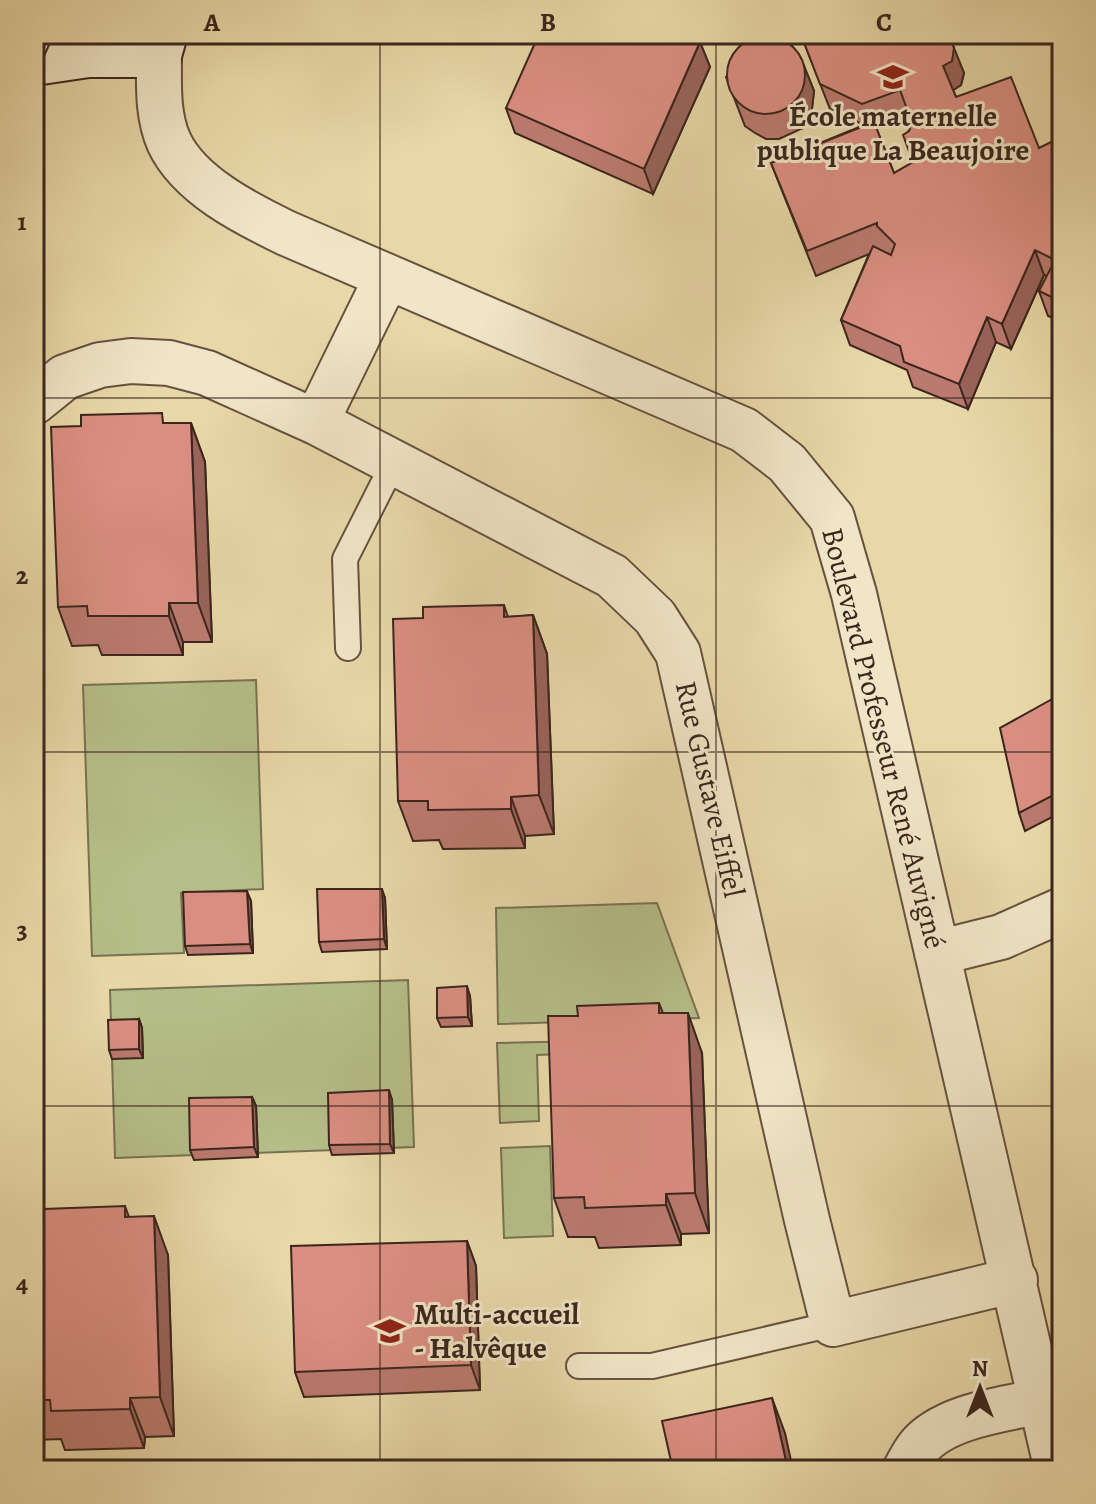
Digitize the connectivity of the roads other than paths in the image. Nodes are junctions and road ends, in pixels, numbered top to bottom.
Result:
1 (162, 45) edge
2 (34, 63) edge
3 (387, 277) junction
4 (34, 402) edge
5 (316, 422) junction
6 (394, 462) junction
7 (348, 648) dead end
8 (1062, 910) edge
9 (937, 953) junction
10 (1015, 1280) junction
11 (833, 1324) junction
12 (579, 1366) dead end
13 (1042, 1401) junction
14 (905, 1470) edge
15 (1057, 1470) edge

1 - 2 street
1 - 3 street, Boulevard Professeur René Auvigné
3 - 5 street
3 - 9 street, Boulevard Professeur René Auvigné
4 - 5 street, Rue Gustave Eiffel
5 - 6 street, Rue Gustave Eiffel
6 - 7 lane
6 - 11 street, Rue Gustave Eiffel
8 - 9 street
9 - 10 street, Boulevard Professeur René Auvigné
10 - 11 street
10 - 13 street, Boulevard Professeur René Auvigné
11 - 12 lane
13 - 14 street
13 - 15 street, Boulevard Professeur René Auvigné

